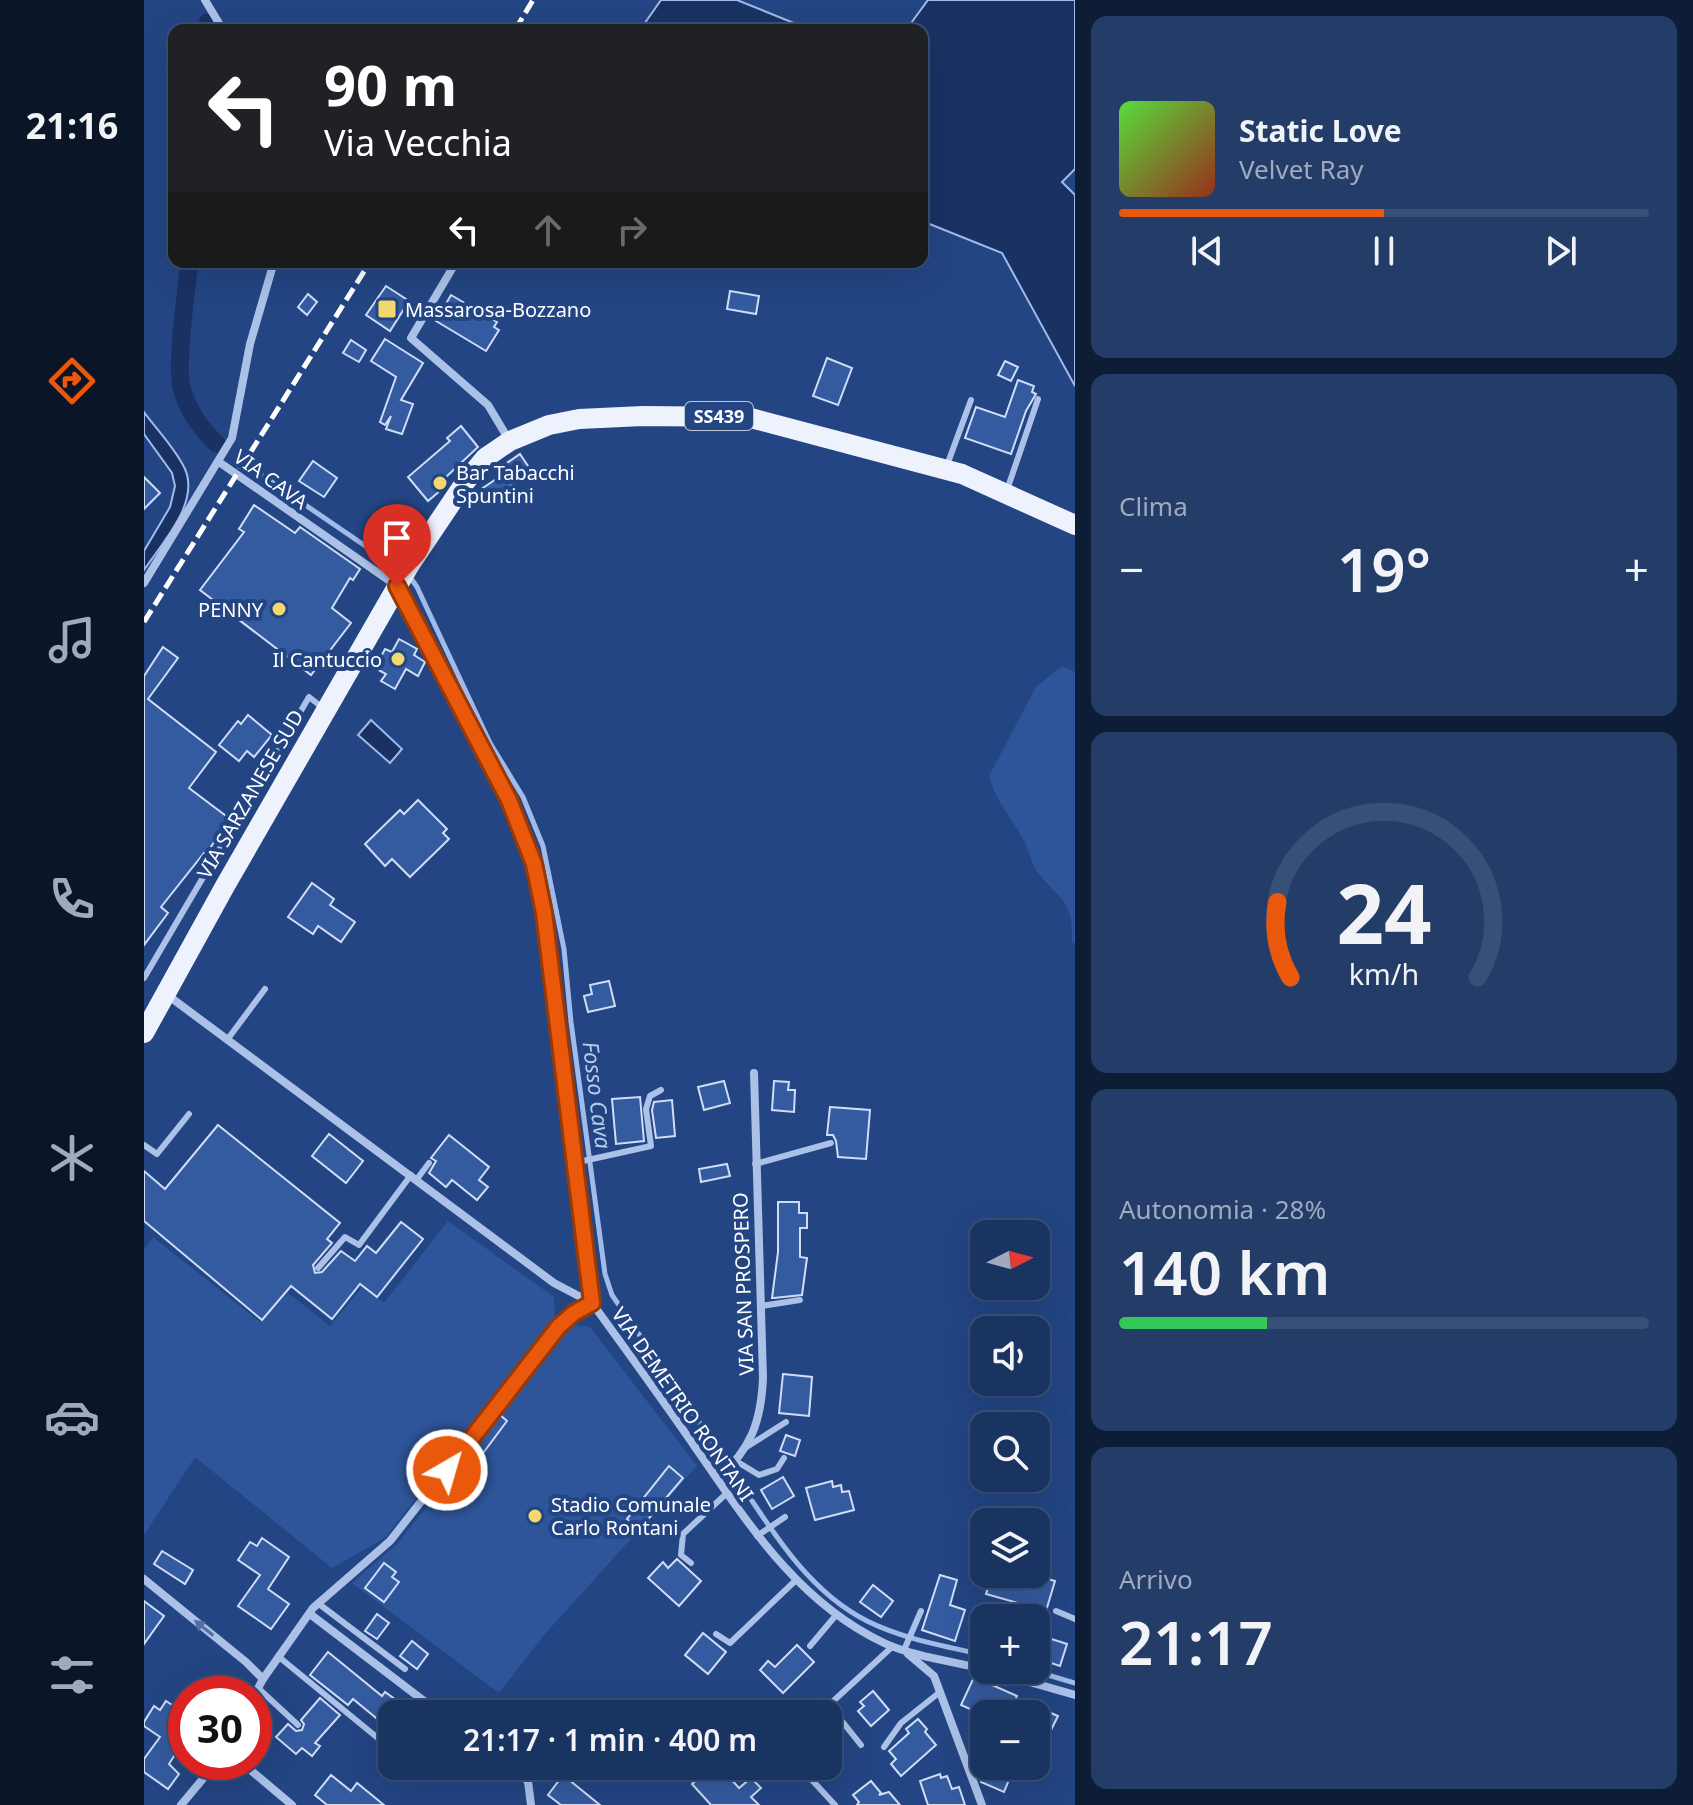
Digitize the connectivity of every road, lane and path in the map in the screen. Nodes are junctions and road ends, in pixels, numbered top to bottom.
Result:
1 (205, 0) edge
2 (219, 24) edge
3 (272, 268) edge
4 (452, 268) edge
5 (1038, 399) dead end
6 (971, 400) dead end
7 (510, 441) junction
8 (219, 462) junction
9 (946, 470) junction
10 (1006, 492) junction
11 (1075, 525) edge
12 (402, 577) junction
13 (144, 583) edge
14 (326, 710) junction
15 (144, 978) edge
16 (265, 989) dead end
17 (166, 994) junction
18 (144, 1033) edge
19 (227, 1040) junction
20 (754, 1073) dead end
21 (661, 1090) dead end
22 (189, 1114) dead end
23 (831, 1143) dead end
24 (144, 1145) edge
25 (578, 1162) junction
26 (429, 1163) dead end
27 (755, 1164) junction
28 (414, 1177) junction
29 (318, 1268) dead end
30 (800, 1300) dead end
31 (592, 1303) junction
32 (761, 1306) junction
33 (786, 1422) dead end
34 (745, 1448) junction
35 (784, 1458) dead end
36 (731, 1466) junction
37 (718, 1479) junction
38 (727, 1493) junction
39 (785, 1517) dead end
40 (761, 1533) junction
41 (691, 1563) dead end
42 (144, 1579) edge
43 (795, 1581) junction
44 (319, 1604) junction
45 (921, 1611) dead end
46 (1056, 1611) dead end
47 (310, 1614) junction
48 (837, 1614) junction
49 (1075, 1619) edge
50 (716, 1634) dead end
51 (810, 1646) dead end
52 (893, 1646) junction
53 (906, 1647) junction
54 (279, 1657) junction
55 (970, 1665) edge
56 (405, 1669) dead end
57 (260, 1676) edge
58 (265, 1676) edge
59 (1036, 1684) edge
60 (940, 1692) junction
61 (1075, 1695) edge
62 (423, 1700) edge
63 (272, 1705) edge
64 (298, 1725) dead end
65 (378, 1738) edge
66 (861, 1745) dead end
67 (884, 1747) dead end
68 (202, 1780) edge
69 (262, 1780) edge
70 (527, 1780) edge
71 (812, 1780) edge
72 (181, 1805) edge
73 (292, 1805) edge
74 (531, 1805) edge
75 (835, 1805) edge
76 (982, 1805) edge

1 - 2 street
3 - 8 street, VIA CAVA
4 - 7 street
5 - 10 lane
6 - 9 lane
7 - 9 main road, SS439
7 - 12 main road, SS439
8 - 12 street, VIA CAVA
8 - 13 street
9 - 10 main road, SS439
10 - 11 main road, SS439
12 - 14 main road, VIA SARZANESE SUD / SS439
12 - 25 street
14 - 15 lane
14 - 17 main road, VIA SARZANESE SUD / SS439
16 - 19 lane
17 - 18 main road, VIA SARZANESE SUD / SS439
17 - 19 street, VIA DEMETRIO RONTANI
19 - 28 street, VIA DEMETRIO RONTANI
20 - 27 street, VIA SAN PROSPERO
21 - 25 lane
22 - 24 lane
23 - 27 lane
25 - 31 street
26 - 28 lane
27 - 32 street, VIA SAN PROSPERO
28 - 29 lane
28 - 31 street, VIA DEMETRIO RONTANI
30 - 32 lane
31 - 37 street, VIA DEMETRIO RONTANI
31 - 44 street
32 - 34 street, VIA SAN PROSPERO
33 - 34 lane
34 - 36 street, VIA SAN PROSPERO
35 - 36 lane
36 - 37 street, VIA SAN PROSPERO
37 - 38 street, VIA DEMETRIO RONTANI
38 - 40 street, VIA DEMETRIO RONTANI
38 - 41 lane
39 - 40 lane
40 - 43 street, VIA DEMETRIO RONTANI
57 -> 42 street
43 - 48 street, VIA DEMETRIO RONTANI
43 - 50 lane
44 - 47 street
44 - 56 lane
45 - 53 lane
46 - 49 lane
47 - 54 street
47 - 62 street
48 - 51 lane
48 - 52 street, VIA DEMETRIO RONTANI
52 - 53 street, VIA DEMETRIO RONTANI
52 - 66 lane
53 - 55 street, VIA DEMETRIO RONTANI
53 - 60 street
54 - 58 street
54 - 65 lane
59 - 61 street, VIA DEMETRIO RONTANI
60 - 67 lane
60 - 76 street
63 - 64 lane
68 - 72 street
69 - 73 street
70 - 74 street
71 - 75 lane

